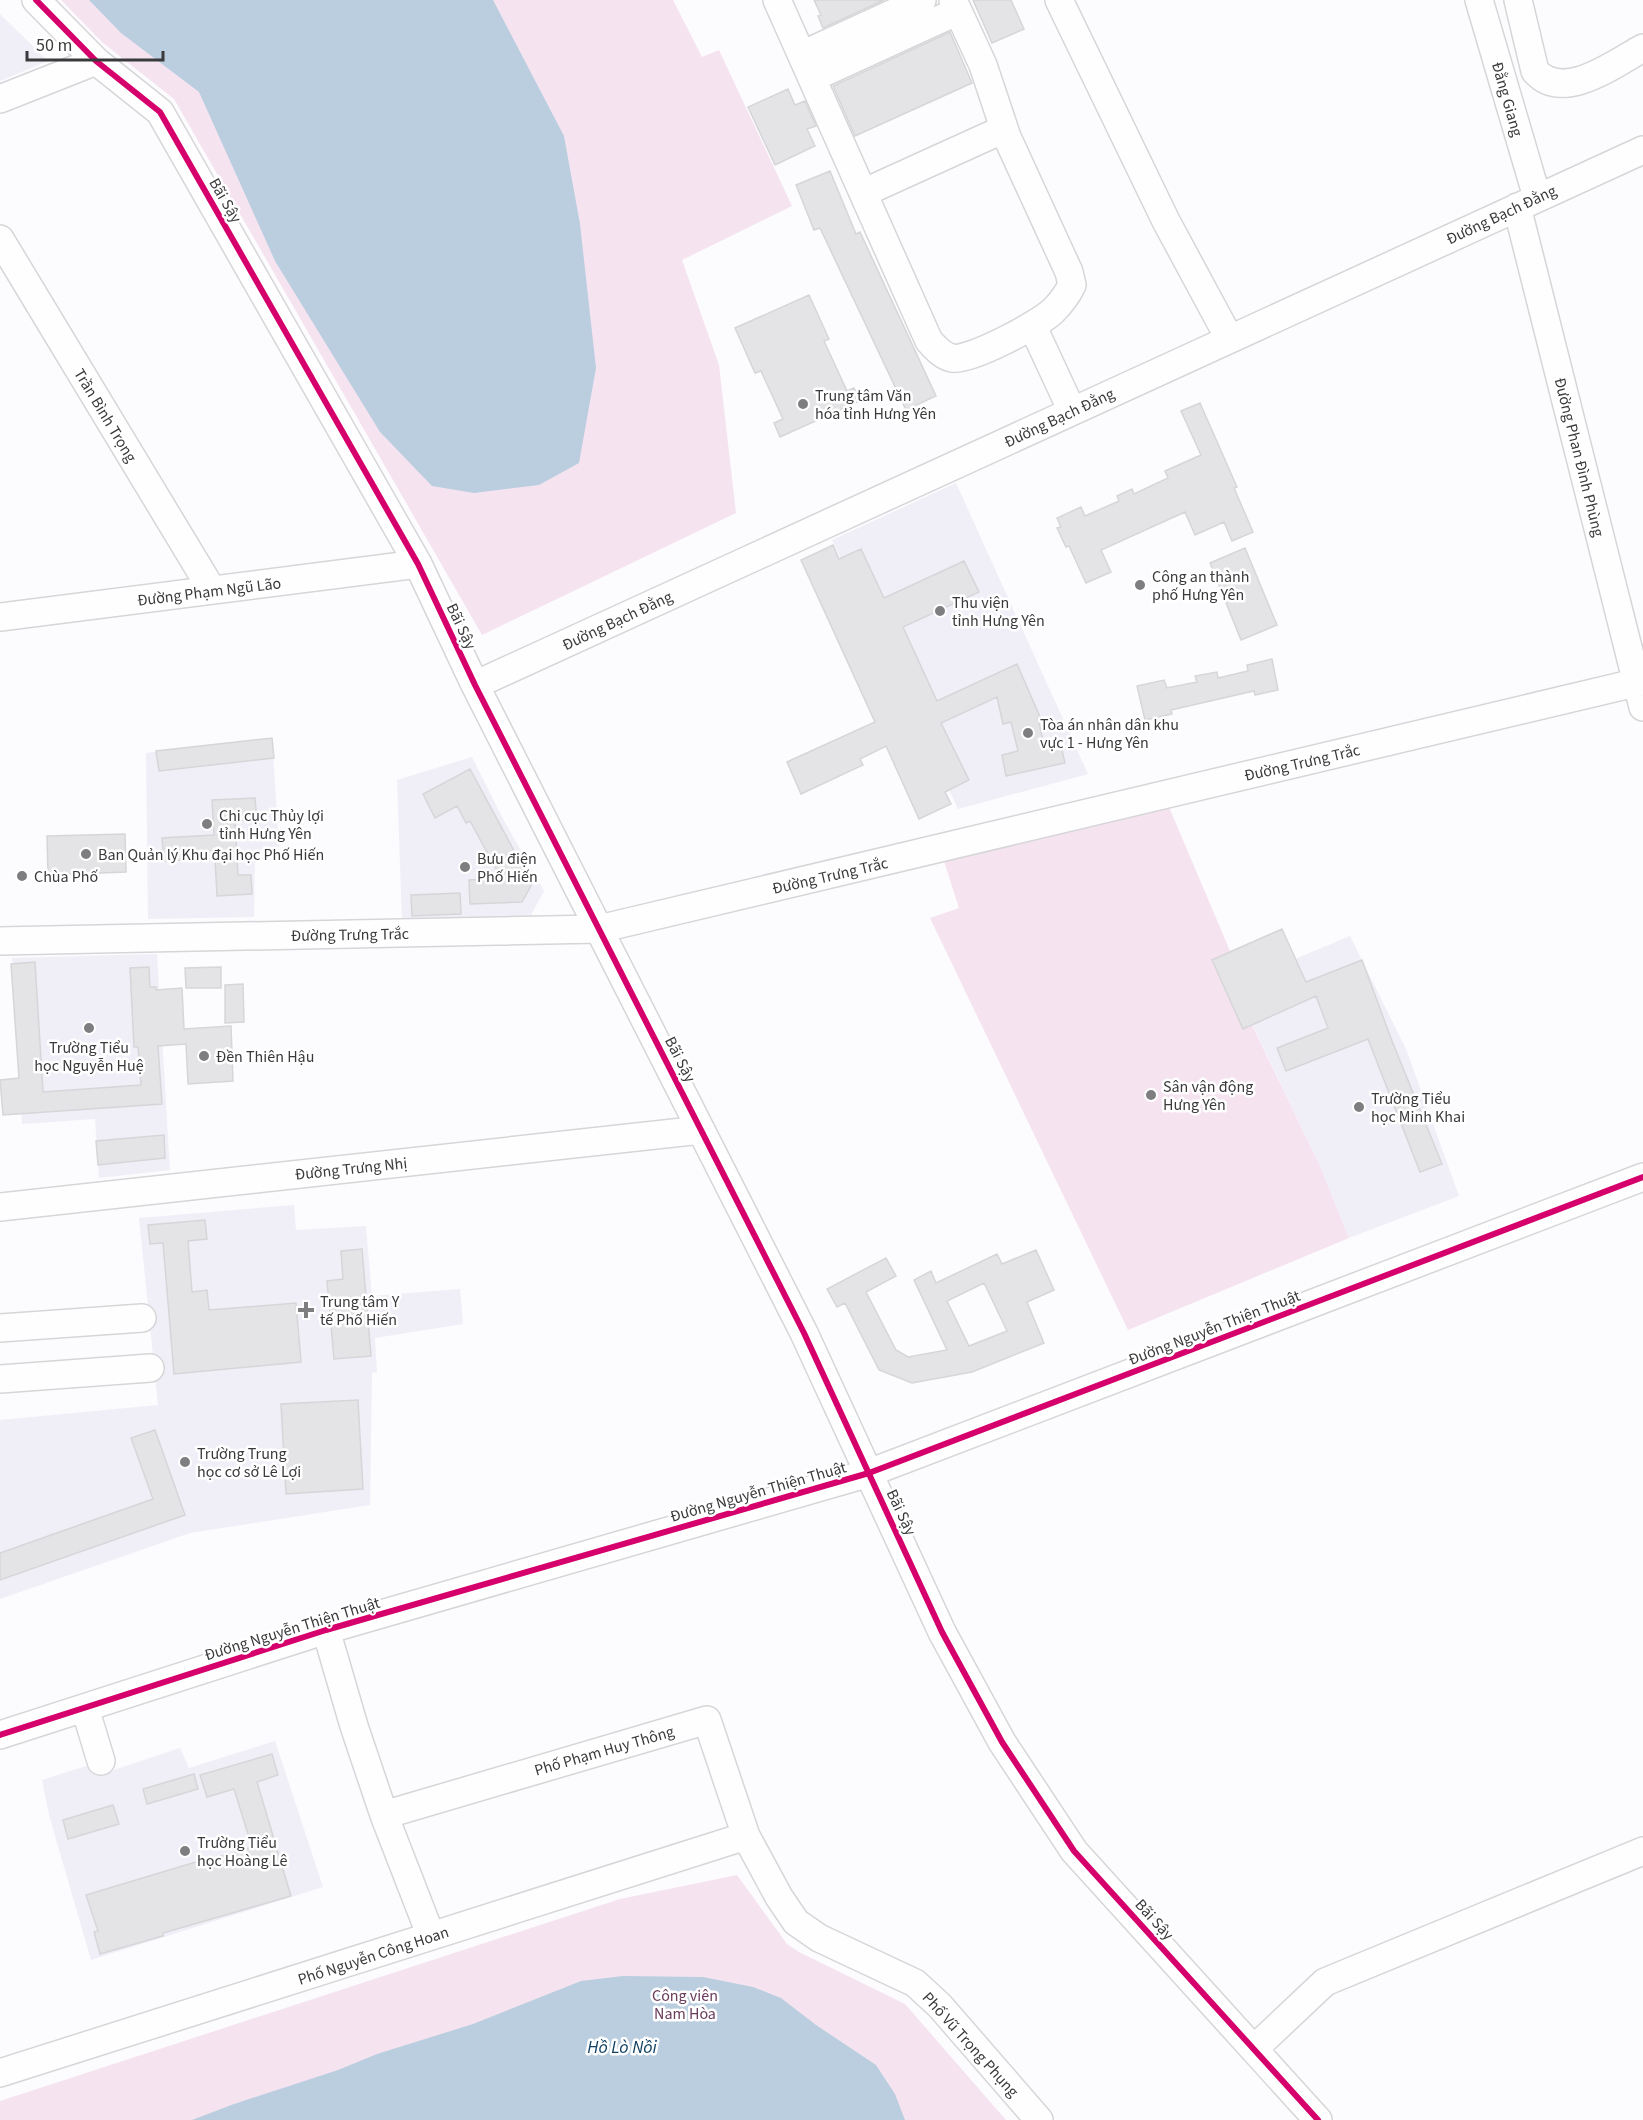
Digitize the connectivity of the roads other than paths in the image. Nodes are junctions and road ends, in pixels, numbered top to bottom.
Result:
1 (36, 0) edge
2 (777, 0) edge
3 (921, 0) edge
4 (1059, 0) edge
5 (1479, 0) edge
6 (1518, 0) edge
7 (956, 6) edge
8 (1643, 48) edge
9 (96, 60) junction
10 (807, 66) junction
11 (0, 99) edge
12 (1004, 129) junction
13 (1643, 150) edge
14 (863, 192) junction
15 (1527, 202) junction
16 (0, 239) edge
17 (1033, 327) junction
18 (1229, 339) junction
19 (1072, 411) junction
20 (418, 564) junction
21 (212, 590) junction
22 (0, 617) edge
23 (475, 685) junction
24 (1641, 690) edge
25 (599, 929) junction
26 (0, 941) edge
27 (701, 1130) junction
28 (1643, 1177) edge
29 (0, 1207) edge
30 (142, 1318) dead end
31 (0, 1328) edge
32 (150, 1368) dead end
33 (0, 1379) edge
34 (869, 1473) junction
35 (326, 1630) junction
36 (85, 1708) junction
37 (0, 1735) edge
38 (101, 1761) dead end
39 (384, 1815) junction
40 (746, 1836) junction
41 (1643, 1851) edge
42 (431, 1936) junction
43 (1254, 2049) junction
44 (0, 2073) edge
45 (1306, 2116) edge
46 (1039, 2120) edge

1 - 9 street, Bãi Sậy
2 - 10 street
3 - 10 street
4 - 18 street
5 - 15 street, Đằng Giang
6 - 8 street
7 - 10 street
7 - 12 street
9 - 11 street
9 - 20 street, Bãi Sậy
10 - 14 street
12 - 14 street
12 - 17 street
13 - 15 street, Đường Bạch Đằng
14 - 17 street
15 - 18 street, Đường Bạch Đằng
15 - 24 street, Đường Phan Đình Phùng
16 - 21 street, Trần Bình Trọng
17 - 19 street
18 - 19 street, Đường Bạch Đằng
19 - 23 street, Đường Bạch Đằng
20 - 21 street, Đường Phạm Ngũ Lão
20 - 23 street, Bãi Sậy
21 - 22 street, Đường Phạm Ngũ Lão
23 - 25 street, Bãi Sậy
24 - 25 street, Đường Trưng Trắc
25 - 26 street, Đường Trưng Trắc
25 - 27 street, Bãi Sậy
27 - 29 street, Đường Trưng Nhị
27 - 34 street, Bãi Sậy
28 - 34 street, Đường Nguyễn Thiện Thuật
30 - 31 street
32 - 33 street
34 - 35 street, Đường Nguyễn Thiện Thuật
34 - 43 street, Bãi Sậy
35 - 36 street, Đường Nguyễn Thiện Thuật
35 - 39 street
36 - 37 street, Đường Nguyễn Thiện Thuật
36 - 38 street
39 - 40 street, Phố Phạm Huy Thông
39 - 42 street
40 - 42 street, Phố Nguyễn Công Hoan
40 - 46 street, Phố Vũ Trọng Phụng
41 - 43 street
42 - 44 street, Phố Nguyễn Công Hoan
43 - 45 street, Bãi Sậy

